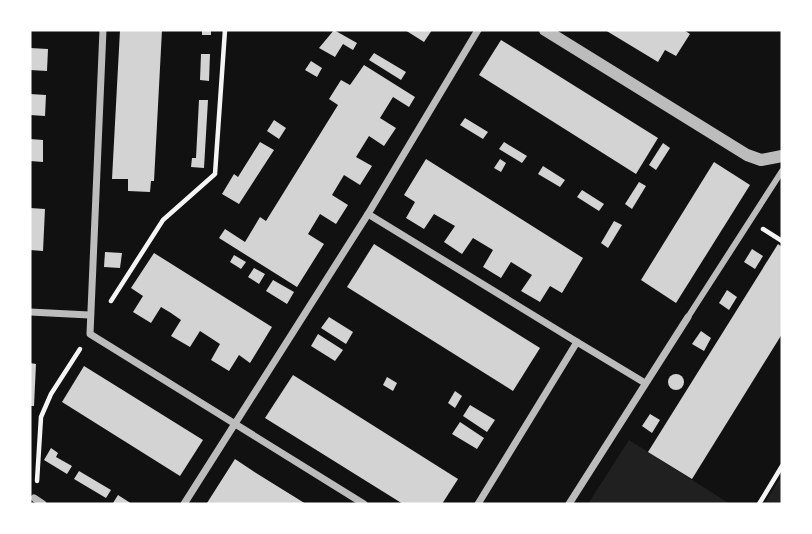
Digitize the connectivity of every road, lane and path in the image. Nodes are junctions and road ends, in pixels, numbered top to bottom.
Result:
1 (103, 30) edge
2 (225, 30) edge
3 (478, 30) edge
4 (545, 30) edge
5 (782, 156) edge
6 (782, 171) edge
7 (368, 214) junction
8 (30, 312) edge
9 (89, 315) junction
10 (688, 317) joint
11 (90, 334) junction
12 (577, 342) junction
13 (645, 383) junction
14 (235, 423) junction
15 (782, 466) edge
16 (34, 498) joint
17 (43, 504) edge
18 (184, 504) edge
19 (364, 504) edge
20 (478, 504) edge
21 (569, 504) edge
22 (759, 504) edge

1 - 9 street
2 - 11 path
3 - 7 street
4 - 5 street
6 - 10 street
7 - 12 street
7 - 14 street
8 - 9 street
9 - 11 street
10 - 13 street
11 - 14 street
11 - 16 path
12 - 13 street
12 - 20 street
13 - 21 street
14 - 18 street
14 - 19 street
15 - 22 path
16 - 17 street

